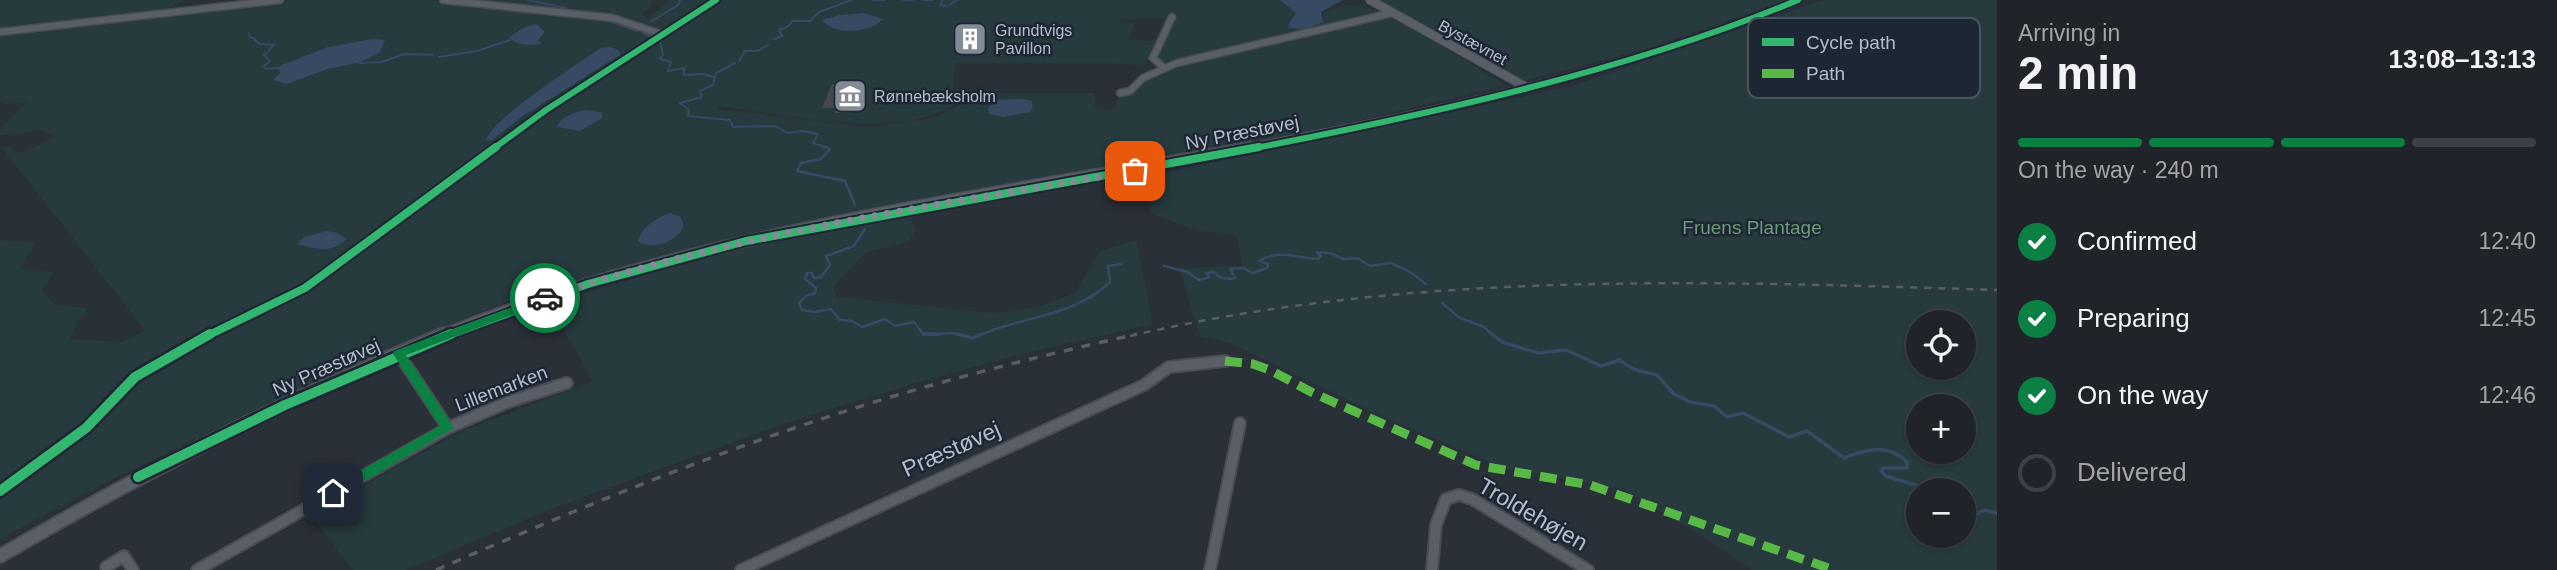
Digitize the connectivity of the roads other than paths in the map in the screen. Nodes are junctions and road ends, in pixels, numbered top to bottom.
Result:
1 (280, 0) edge
2 (443, 0) edge
3 (1370, 0) edge
4 (1798, 0) edge
5 (1392, 13) junction
6 (1172, 17) dead end
7 (0, 32) edge
8 (661, 34) dead end
9 (1164, 68) junction
10 (1526, 87) junction
11 (1120, 93) dead end
12 (399, 354) junction
13 (1225, 361) dead end
14 (567, 383) dead end
15 (1240, 422) dead end
16 (448, 428) junction
17 (0, 556) edge
18 (106, 567) dead end
19 (133, 570) edge
20 (197, 570) edge
21 (741, 570) edge
22 (1210, 570) edge
23 (1433, 570) edge
24 (1588, 570) edge

1 - 7 street
2 - 8 street
3 - 5 street, Bystævnet
4 - 10 street, Ny Præstøvej
5 - 9 street
5 - 10 street, Bystævnet
6 - 9 street
9 - 11 street
10 - 12 street, Ny Præstøvej
12 - 16 street, Lillemarken
12 - 17 street, Ny Præstøvej
13 - 21 street, Præstøvej
14 - 16 street, Lillemarken
15 - 22 street
16 - 20 street, Lillemarken
18 - 19 street
23 - 24 street, Troldehøjen

